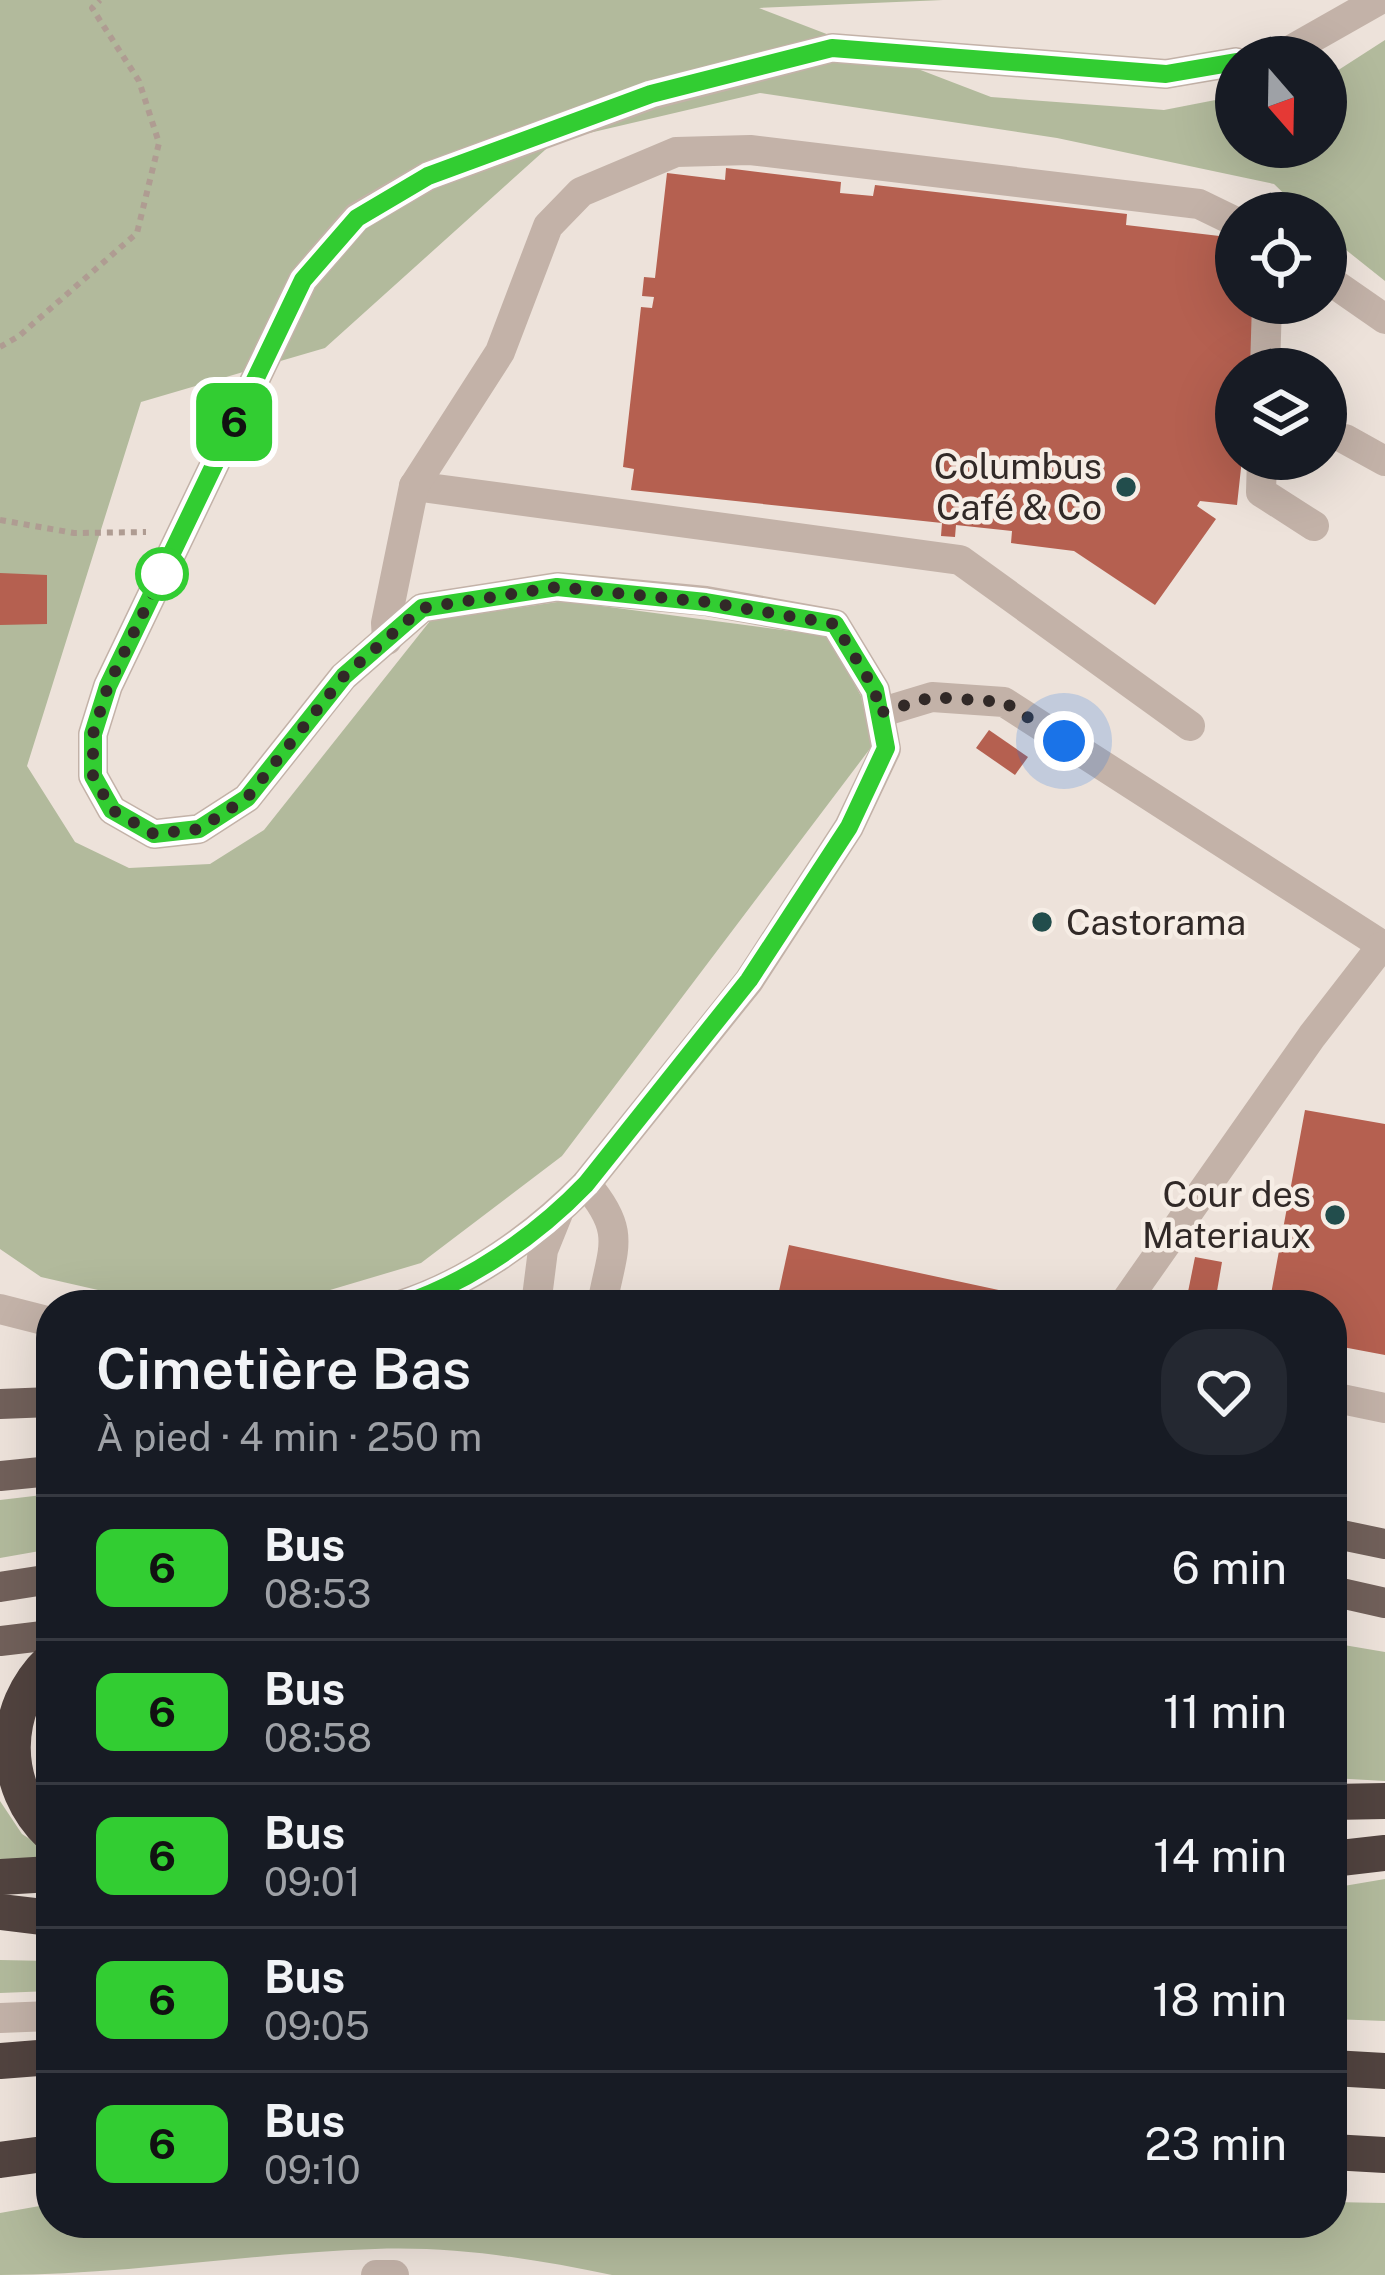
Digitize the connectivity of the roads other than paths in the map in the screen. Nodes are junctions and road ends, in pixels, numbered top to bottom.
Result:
1 (1378, 0) edge
2 (1315, 36) edge
3 (1215, 66) edge
4 (1215, 212) edge
5 (1347, 293) edge
6 (1385, 319) edge
7 (1347, 440) edge
8 (1385, 461) edge
9 (1261, 480) edge
10 (414, 486) junction
11 (1314, 526) dead end
12 (387, 640) junction
13 (879, 713) junction
14 (1190, 726) dead end
15 (1383, 947) edge
16 (586, 1184) junction
17 (559, 1212) junction
18 (436, 1290) edge
19 (538, 1290) edge
20 (606, 1290) edge
21 (1134, 1290) edge
22 (0, 1309) edge
23 (36, 1318) edge
24 (1347, 1400) edge
25 (36, 1403) edge
26 (0, 1404) edge
27 (1385, 1408) edge
28 (36, 1472) edge
29 (0, 1476) edge
30 (1347, 1536) edge
31 (1385, 1544) edge
32 (36, 1581) edge
33 (0, 1587) edge
34 (1347, 1595) edge
35 (1385, 1603) edge
36 (36, 1637) edge
37 (0, 1641) edge
38 (36, 1673) edge
39 (1385, 1801) edge
40 (1347, 1802) edge
41 (36, 1821) edge
42 (1385, 1853) edge
43 (1347, 1857) edge
44 (36, 1875) edge
45 (0, 1877) edge
46 (0, 1912) edge
47 (36, 1918) edge
48 (36, 1923) edge
49 (0, 1927) edge
50 (36, 2017) edge
51 (0, 2018) edge
52 (36, 2058) edge
53 (0, 2061) edge
54 (1347, 2069) edge
55 (1385, 2071) edge
56 (1347, 2153) edge
57 (36, 2155) edge
58 (1385, 2155) edge
59 (0, 2160) edge
60 (376, 2275) edge
61 (394, 2275) edge

1 - 2 street
3 - 12 street
4 - 10 street
5 - 6 street
7 - 8 street
9 - 11 street
10 - 12 street
10 - 14 street
12 - 13 street
13 - 15 street
13 - 16 street
15 - 21 street
16 - 17 street
16 - 20 street
17 - 18 street
17 - 19 street
22 - 23 street
24 - 27 street
25 - 26 main road
28 - 29 main road
30 - 31 main road
32 - 33 main road
34 - 35 main road
36 - 37 main road
38 - 41 highway
39 - 40 highway
42 - 43 highway
44 - 45 highway
46 - 47 highway
48 - 49 highway
50 - 51 street
52 - 53 highway
54 - 55 highway
56 - 58 highway
57 - 59 highway
60 - 61 street

